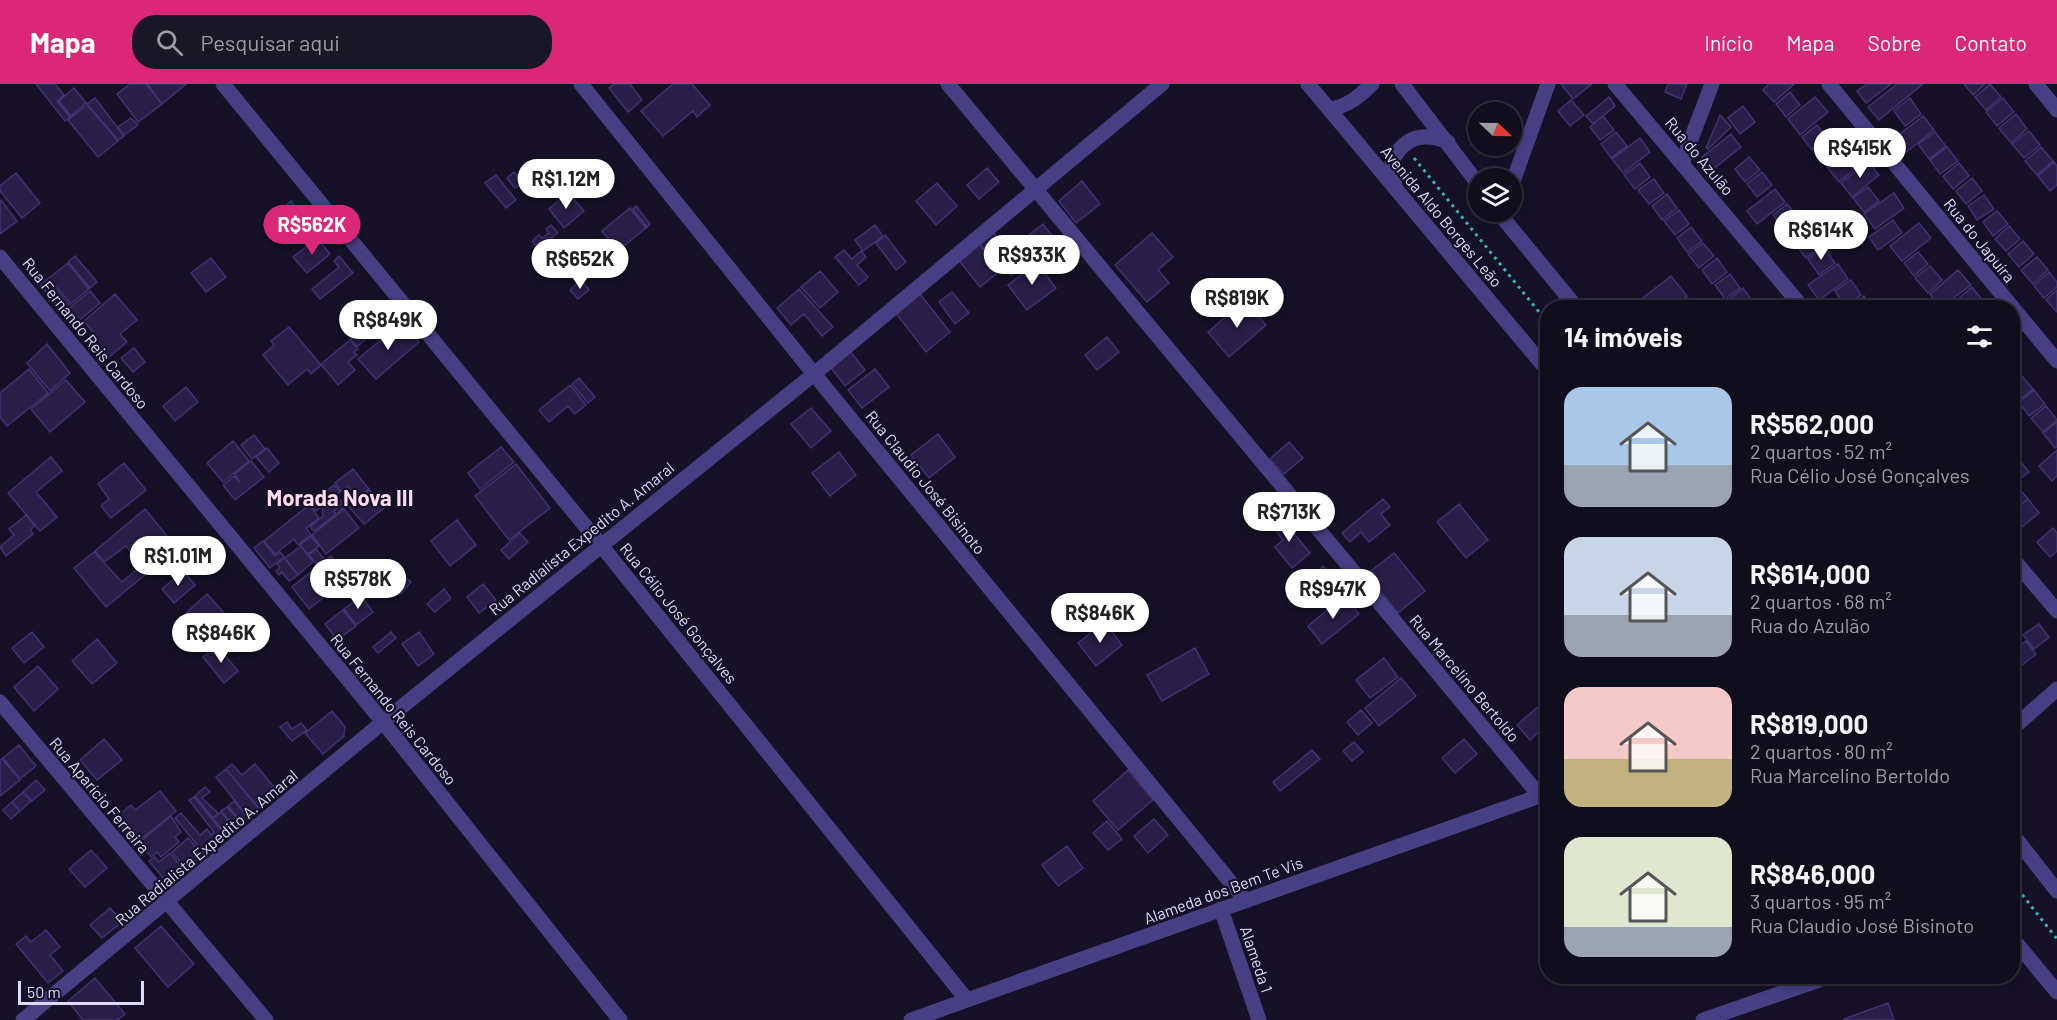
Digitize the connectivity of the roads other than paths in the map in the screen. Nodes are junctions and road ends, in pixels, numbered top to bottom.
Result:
1 (223, 84) edge
2 (581, 84) edge
3 (948, 84) edge
4 (1162, 84) edge
5 (1308, 84) edge
6 (1372, 84) edge
7 (1402, 84) edge
8 (1548, 84) edge
9 (1615, 84) edge
10 (1712, 84) edge
11 (1829, 84) edge
12 (2036, 84) edge
13 (1329, 109) junction
14 (2057, 110) edge
15 (1448, 142) junction
16 (1682, 163) junction
17 (1518, 168) edge
18 (1468, 170) edge
19 (1395, 188) junction
20 (1035, 189) junction
21 (1508, 222) edge
22 (0, 257) edge
23 (1571, 300) edge
24 (1796, 300) edge
25 (2006, 300) edge
26 (2020, 316) edge
27 (2057, 361) edge
28 (1540, 362) edge
29 (814, 374) junction
30 (600, 544) junction
31 (2020, 567) edge
32 (2057, 611) edge
33 (2057, 689) edge
34 (0, 702) edge
35 (383, 722) junction
36 (2020, 722) edge
37 (1540, 789) edge
38 (1540, 795) edge
39 (2020, 845) edge
40 (2057, 891) edge
41 (1246, 900) junction
42 (167, 903) junction
43 (1221, 909) junction
44 (2020, 947) edge
45 (1808, 984) edge
46 (2057, 992) edge
47 (967, 1000) junction
48 (24, 1020) edge
49 (266, 1020) edge
50 (620, 1020) edge
51 (911, 1020) edge
52 (1259, 1020) edge
53 (1703, 1020) edge

1 - 30 street, Rua Célio José Gonçalves
2 - 29 street, Rua Claudio José Bisinoto
3 - 20 street, Rua Marcelino Bertoldo
4 - 20 street, Rua Radialista Expedito A. Amaral
5 - 13 street, Avenida Aldo Borges Leão
6 - 13 street
7 - 15 street
8 - 17 street
9 - 16 street, Rua do Azulão
10 - 16 street
11 - 25 street, Rua do Japuíra
12 - 14 street
13 - 19 street, Avenida Aldo Borges Leão
15 - 18 street
15 - 19 street
16 - 24 street, Rua do Azulão
19 - 28 street, Avenida Aldo Borges Leão
20 - 29 street, Rua Radialista Expedito A. Amaral
20 - 37 street, Rua Marcelino Bertoldo
21 - 23 street
22 - 35 street, Rua Fernando Reis Cardoso
26 - 27 street, Rua do Japuíra
29 - 30 street, Rua Radialista Expedito A. Amaral
29 - 41 street, Rua Claudio José Bisinoto
30 - 35 street, Rua Radialista Expedito A. Amaral
30 - 47 street, Rua Célio José Gonçalves
31 - 32 street
33 - 36 street
34 - 42 street, Rua Aparício Ferreira
35 - 42 street, Rua Radialista Expedito A. Amaral
35 - 50 street, Rua Fernando Reis Cardoso
38 - 41 street, Alameda dos Bem Te Vis
39 - 40 street
41 - 43 street, Alameda dos Bem Te Vis
42 - 48 street, Rua Radialista Expedito A. Amaral
42 - 49 street, Rua Aparício Ferreira
43 - 47 street, Alameda dos Bem Te Vis
43 - 52 street, Alameda 1
44 - 46 street
45 - 53 street
47 - 51 street, Alameda dos Bem Te Vis

